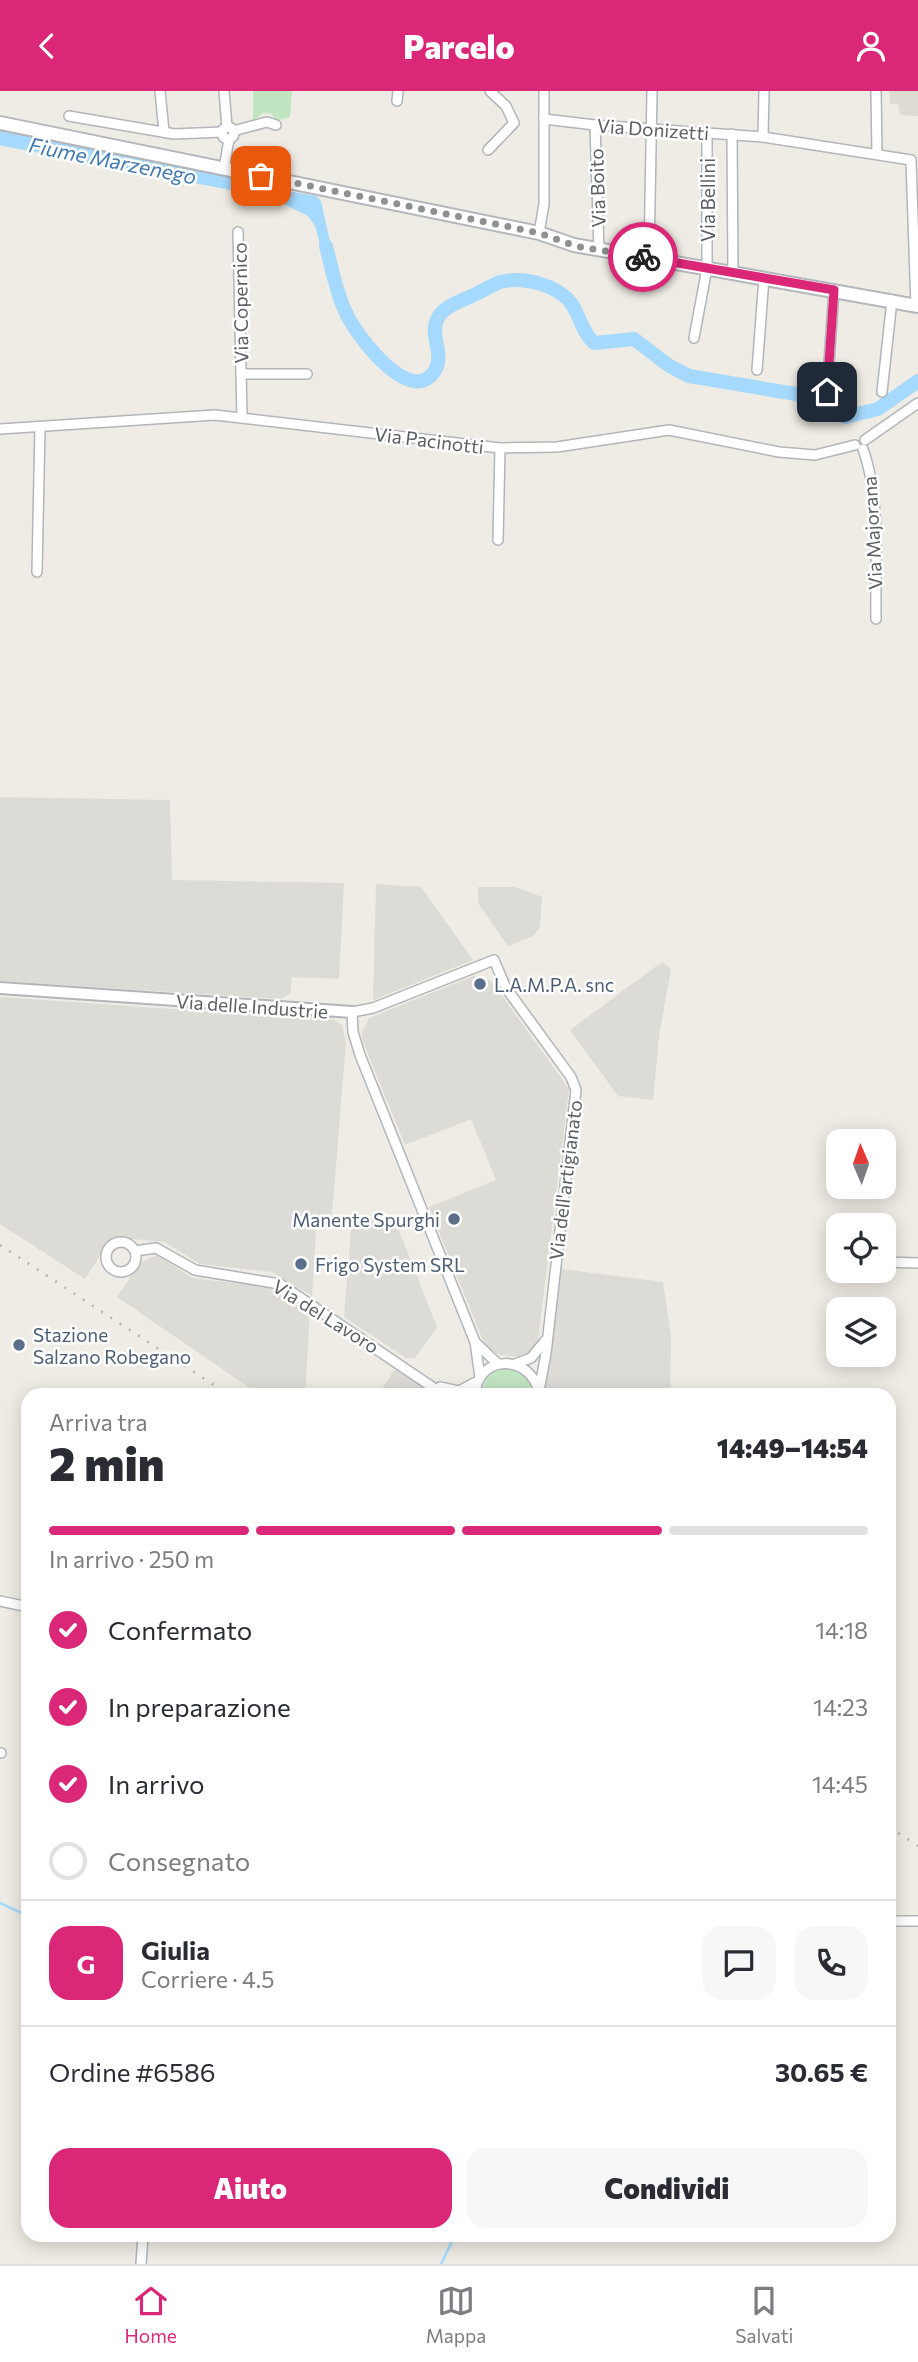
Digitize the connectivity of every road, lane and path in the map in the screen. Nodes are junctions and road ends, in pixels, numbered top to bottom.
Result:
1 (160, 91) edge
2 (224, 91) edge
3 (490, 91) edge
4 (544, 91) edge
5 (652, 91) edge
6 (764, 91) edge
7 (876, 91) edge
8 (69, 115) dead end
9 (544, 119) junction
10 (0, 123) edge
11 (276, 125) dead end
12 (595, 125) junction
13 (651, 127) junction
14 (164, 132) junction
15 (228, 132) junction
16 (707, 132) junction
17 (732, 134) junction
18 (763, 137) junction
19 (488, 150) dead end
20 (877, 155) junction
21 (225, 169) junction
22 (238, 232) dead end
23 (539, 233) junction
24 (599, 250) junction
25 (649, 258) junction
26 (706, 268) junction
27 (733, 273) junction
28 (764, 278) junction
29 (834, 290) junction
30 (892, 300) junction
31 (917, 306) edge
32 (694, 338) dead end
33 (757, 370) dead end
34 (241, 374) junction
35 (307, 374) dead end
36 (827, 392) dead end
37 (882, 392) dead end
38 (918, 403) edge
39 (242, 417) junction
40 (40, 427) junction
41 (0, 429) edge
42 (861, 445) junction
43 (500, 448) junction
44 (498, 540) dead end
45 (37, 572) dead end
46 (876, 618) dead end
47 (494, 960) joint
48 (0, 988) edge
49 (352, 1012) junction
50 (135, 1251) dead end
51 (896, 1262) edge
52 (918, 1263) edge
53 (545, 1341) junction
54 (475, 1342) junction
55 (498, 1363) junction
56 (514, 1364) junction
57 (478, 1380) junction
58 (432, 1384) junction
59 (436, 1388) edge
60 (447, 1388) edge
61 (464, 1388) edge
62 (476, 1388) edge
63 (536, 1388) edge
64 (539, 1388) edge
65 (0, 1601) edge
66 (21, 1606) edge
67 (896, 1921) edge
68 (918, 1921) edge
69 (143, 2242) edge
70 (141, 2264) edge

1 - 14 street
2 - 15 street
3 - 19 street
4 - 9 street
5 - 13 street
6 - 18 street
7 - 20 street
8 - 14 street
9 - 12 street, Via Donizetti
9 - 23 street
10 - 21 main road
11 - 15 street
12 - 13 street, Via Donizetti
12 - 24 street, Via Boito
13 - 16 street, Via Donizetti
13 - 25 street
14 - 15 street
15 - 21 street
16 - 17 street, Via Donizetti
16 - 26 street, Via Bellini
17 - 18 street, Via Donizetti
17 - 27 street
18 - 20 street, Via Donizetti
20 - 31 street, Via Donizetti
21 - 23 main road
22 - 34 street, Via Copernico
23 - 24 main road
24 - 25 main road
25 - 26 main road
26 - 27 main road
26 - 32 street, Via Bellini
27 - 28 main road
28 - 29 main road
28 - 33 street
29 - 30 main road
29 - 36 street
30 - 31 main road
30 - 37 street
34 - 35 street, Via Copernico
34 - 39 street, Via Copernico
38 - 42 street, Via Pacinotti
39 - 40 street, Via Pacinotti
39 - 43 street, Via Pacinotti
40 - 41 street, Via Pacinotti
40 - 45 street
42 - 43 street, Via Pacinotti
42 - 46 street, Via Majorana
43 - 44 street
47 - 49 street, Via delle Industrie
47 - 53 street, Via dell'artigianato
48 - 49 street, Via delle Industrie
49 - 54 street
50 - 58 street, Via del Lavoro
51 - 52 street
53 - 56 street
53 - 64 street, Via dell'artigianato
54 - 55 street
54 - 57 street
55 - 56 street
55 - 57 street
56 - 63 street, Via dell'artigianato
57 - 61 street, Via del Lavoro
57 - 62 street
58 - 59 street, Via del Lavoro
58 - 60 street, Via del Lavoro
65 - 66 street
67 - 68 street
69 - 70 street

